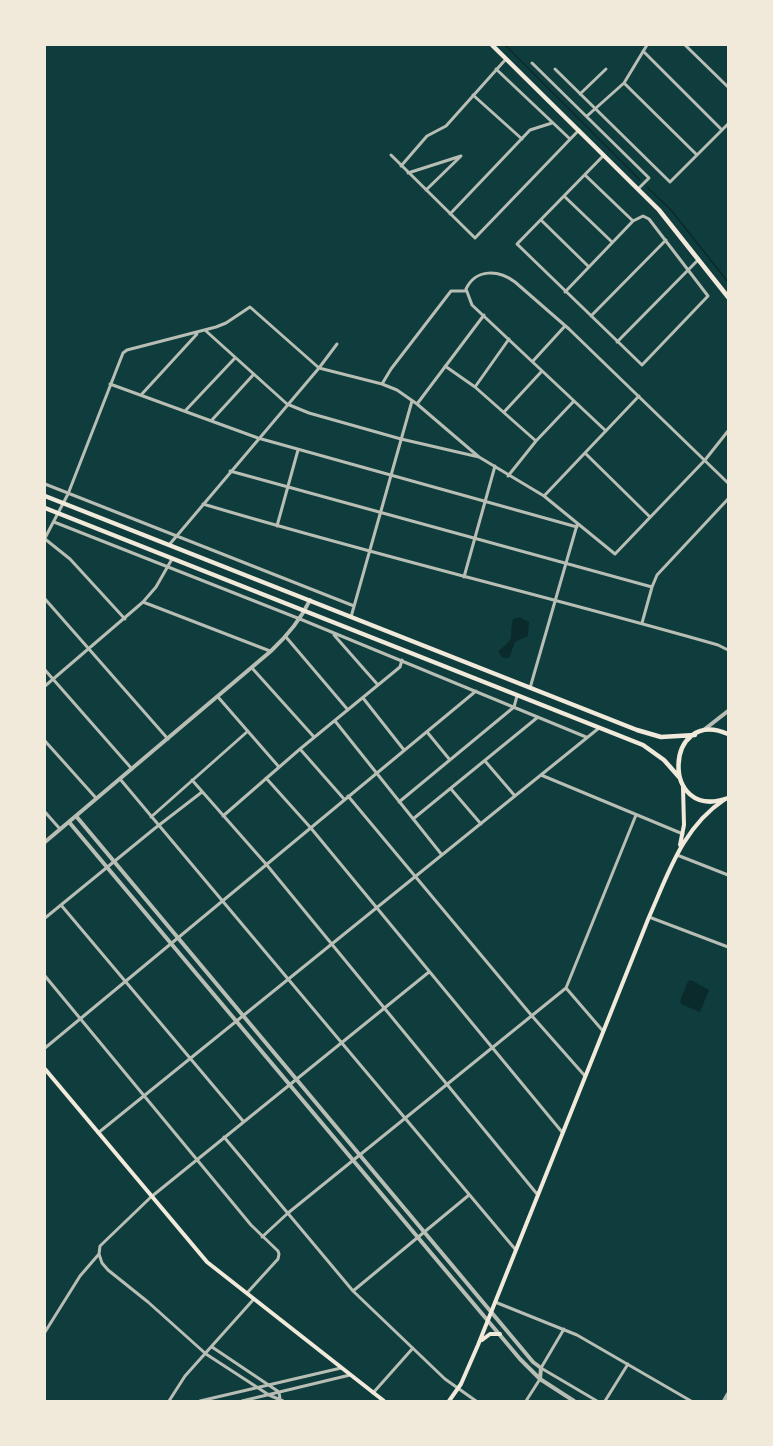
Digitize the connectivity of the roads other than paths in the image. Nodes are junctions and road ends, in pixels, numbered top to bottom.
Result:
1 (492, 45) edge
2 (647, 45) edge
3 (685, 45) edge
4 (643, 51) junction
5 (506, 59) junction
6 (532, 63) dead end
7 (496, 69) junction
8 (555, 69) dead end
9 (606, 69) dead end
10 (624, 82) junction
11 (728, 87) edge
12 (580, 94) junction
13 (473, 95) junction
14 (595, 109) junction
15 (587, 116) junction
16 (552, 123) junction
17 (728, 124) edge
18 (579, 130) junction
19 (722, 130) junction
20 (522, 139) junction
21 (570, 140) junction
22 (391, 155) dead end
23 (604, 155) junction
24 (697, 156) junction
25 (401, 166) junction
26 (408, 172) junction
27 (585, 174) junction
28 (638, 189) junction
29 (426, 190) junction
30 (564, 196) junction
31 (450, 214) junction
32 (541, 220) junction
33 (633, 221) junction
34 (666, 240) junction
35 (613, 243) junction
36 (699, 260) junction
37 (589, 267) junction
38 (689, 269) junction
39 (466, 292) junction
40 (566, 292) junction
41 (728, 297) edge
42 (484, 315) junction
43 (591, 316) junction
44 (565, 326) junction
45 (206, 331) junction
46 (198, 333) junction
47 (509, 339) junction
48 (617, 342) junction
49 (337, 344) dead end
50 (236, 358) junction
51 (533, 361) junction
52 (446, 366) junction
53 (319, 368) junction
54 (542, 371) junction
55 (254, 374) junction
56 (110, 384) junction
57 (382, 384) junction
58 (475, 387) junction
59 (141, 395) junction
60 (639, 396) junction
61 (412, 400) junction
62 (574, 401) junction
63 (287, 404) junction
64 (417, 404) junction
65 (185, 411) junction
66 (504, 412) junction
67 (211, 420) junction
68 (606, 431) junction
69 (728, 431) edge
70 (258, 438) junction
71 (401, 439) junction
72 (536, 441) junction
73 (298, 449) junction
74 (585, 453) junction
75 (479, 457) junction
76 (705, 460) junction
77 (495, 466) junction
78 (230, 471) junction
79 (391, 476) junction
80 (508, 476) junction
81 (728, 483) edge
82 (45, 484) edge
83 (287, 488) junction
84 (68, 494) junction
85 (45, 496) edge
86 (544, 496) junction
87 (728, 500) edge
88 (485, 502) junction
89 (64, 503) junction
90 (203, 504) junction
91 (45, 508) edge
92 (58, 513) junction
93 (380, 513) junction
94 (650, 517) junction
95 (54, 522) junction
96 (577, 525) junction
97 (277, 526) junction
98 (175, 536) junction
99 (475, 538) junction
100 (45, 539) edge
101 (169, 544) junction
102 (184, 551) junction
103 (370, 551) junction
104 (172, 559) junction
105 (180, 562) junction
106 (566, 562) junction
107 (167, 568) junction
108 (464, 577) junction
109 (652, 587) junction
110 (45, 599) edge
111 (309, 600) junction
112 (555, 600) junction
113 (143, 602) junction
114 (354, 606) junction
115 (304, 611) junction
116 (351, 617) junction
117 (125, 619) junction
118 (300, 619) junction
119 (642, 624) junction
120 (332, 633) junction
121 (286, 637) junction
122 (88, 649) junction
123 (728, 650) edge
124 (271, 651) junction
125 (402, 660) junction
126 (252, 668) junction
127 (45, 670) edge
128 (53, 679) junction
129 (521, 684) junction
130 (45, 686) edge
131 (378, 686) junction
132 (530, 688) junction
133 (476, 691) junction
134 (517, 696) junction
135 (218, 697) junction
136 (363, 698) junction
137 (514, 707) junction
138 (348, 710) junction
139 (728, 711) edge
140 (538, 717) junction
141 (334, 721) junction
142 (599, 728) junction
143 (248, 731) junction
144 (427, 732) junction
145 (701, 732) junction
146 (728, 734) edge
147 (695, 735) junction
148 (314, 737) junction
149 (587, 738) junction
150 (168, 739) junction
151 (45, 741) edge
152 (300, 749) junction
153 (404, 750) junction
154 (450, 760) junction
155 (485, 760) junction
156 (279, 767) junction
157 (132, 770) junction
158 (376, 773) junction
159 (541, 775) junction
160 (679, 777) junction
161 (266, 778) junction
162 (120, 779) junction
163 (192, 780) junction
164 (684, 787) junction
165 (451, 788) junction
166 (202, 792) junction
167 (348, 796) junction
168 (515, 796) junction
169 (727, 798) edge
170 (96, 799) junction
171 (344, 799) junction
172 (399, 801) junction
173 (45, 812) edge
174 (636, 814) junction
175 (76, 816) junction
176 (223, 816) junction
177 (151, 817) junction
178 (413, 819) junction
179 (69, 822) junction
180 (481, 824) junction
181 (158, 825) junction
182 (310, 827) junction
183 (60, 830) junction
184 (683, 834) junction
185 (45, 842) edge
186 (442, 855) junction
187 (677, 855) junction
188 (114, 862) junction
189 (266, 864) junction
190 (107, 867) junction
191 (728, 875) edge
192 (416, 877) junction
193 (222, 901) junction
194 (61, 905) junction
195 (377, 908) junction
196 (649, 917) junction
197 (45, 918) edge
198 (178, 938) junction
199 (172, 943) junction
200 (332, 944) junction
201 (728, 947) edge
202 (429, 972) junction
203 (45, 975) edge
204 (288, 980) junction
205 (125, 981) junction
206 (566, 988) junction
207 (384, 1007) junction
208 (244, 1016) junction
209 (532, 1016) junction
210 (80, 1018) junction
211 (238, 1021) junction
212 (603, 1031) junction
213 (340, 1041) junction
214 (45, 1048) edge
215 (492, 1048) junction
216 (190, 1059) junction
217 (45, 1069) edge
218 (585, 1076) junction
219 (296, 1078) junction
220 (290, 1083) junction
221 (447, 1084) junction
222 (145, 1096) junction
223 (405, 1118) junction
224 (243, 1122) junction
225 (562, 1132) junction
226 (98, 1133) junction
227 (224, 1137) junction
228 (360, 1155) junction
229 (197, 1160) junction
230 (353, 1160) junction
231 (469, 1194) junction
232 (537, 1194) junction
233 (150, 1197) junction
234 (288, 1213) junction
235 (424, 1232) junction
236 (262, 1237) junction
237 (418, 1237) junction
238 (515, 1249) junction
239 (99, 1254) junction
240 (353, 1291) junction
241 (246, 1294) junction
242 (253, 1300) junction
243 (494, 1302) junction
244 (491, 1311) junction
245 (488, 1319) junction
246 (564, 1329) junction
247 (45, 1332) edge
248 (500, 1334) junction
249 (478, 1345) junction
250 (212, 1347) junction
251 (412, 1348) junction
252 (206, 1354) junction
253 (628, 1364) junction
254 (341, 1368) junction
255 (541, 1368) junction
256 (350, 1375) junction
257 (540, 1379) junction
258 (269, 1385) junction
259 (259, 1387) junction
260 (457, 1389) junction
261 (279, 1392) junction
262 (374, 1393) junction
263 (728, 1394) edge
264 (269, 1395) junction
265 (217, 1399) edge
266 (281, 1400) edge
267 (170, 1401) edge
268 (200, 1401) edge
269 (242, 1401) edge
270 (384, 1401) edge
271 (449, 1401) edge
272 (476, 1401) edge
273 (526, 1401) edge
274 (574, 1401) edge
275 (597, 1401) edge
276 (605, 1401) edge
277 (691, 1401) edge
278 (724, 1401) edge

1 - 5 main road
2 - 4 street
3 - 11 street
4 - 10 street
4 - 19 street
5 - 7 street
5 - 18 main road
6 - 15 street
7 - 13 street
7 - 16 street
8 - 12 street
9 - 12 street
10 - 14 street
10 - 24 street
12 - 14 street
13 - 20 street
13 - 25 street
14 - 15 street
14 - 24 street
15 - 28 street
16 - 20 street
16 - 21 street
17 - 19 street
18 - 21 street
18 - 23 main road
19 - 24 street
20 - 31 street
21 - 31 street
22 - 25 street
23 - 27 street
23 - 28 main road
25 - 26 street
26 - 29 street
26 - 29 street
27 - 30 street
27 - 33 street
28 - 36 main road
29 - 31 street
30 - 32 street
30 - 35 street
32 - 37 street
32 - 40 street
33 - 34 street
33 - 35 street
34 - 38 street
34 - 43 street
35 - 37 street
36 - 38 street
36 - 41 main road
37 - 40 street
38 - 48 street
38 - 48 street
39 - 42 street
39 - 44 street
39 - 57 street
40 - 43 street
42 - 47 street
42 - 52 street
43 - 48 street
44 - 51 street
44 - 60 street
45 - 46 street
45 - 50 street
45 - 53 street
46 - 56 street
46 - 59 street
47 - 51 street
47 - 58 street
49 - 53 street
50 - 55 street
50 - 65 street
51 - 54 street
52 - 58 street
52 - 64 street
53 - 57 street
53 - 63 street
54 - 62 street
54 - 66 street
55 - 63 street
55 - 67 street
56 - 59 street
56 - 84 street
57 - 61 street
58 - 66 street
59 - 65 street
60 - 68 street
60 - 76 street
61 - 64 street
61 - 71 street
62 - 68 street
62 - 72 street
63 - 70 street
63 - 71 street
64 - 75 street
65 - 67 street
66 - 72 street
67 - 70 street
68 - 74 street
69 - 76 street
70 - 73 street
70 - 78 street
71 - 75 street
71 - 79 street
72 - 80 street
73 - 79 street
73 - 83 street
74 - 86 street
74 - 94 street
75 - 77 street
76 - 81 street
76 - 94 street
77 - 80 street
77 - 88 street
78 - 83 street
78 - 90 street
79 - 88 street
79 - 93 street
80 - 86 street
82 - 84 street
83 - 93 street
83 - 97 street
84 - 89 street
84 - 98 street
85 - 89 main road
86 - 96 street
87 - 109 street
88 - 96 street
88 - 99 street
89 - 92 street
89 - 101 main road
90 - 97 street
90 - 98 street
91 - 92 main road
92 - 95 street
92 - 104 main road
93 - 99 street
93 - 103 street
94 - 96 street
95 - 100 street
95 - 107 street
96 - 106 street
97 - 103 street
98 - 101 street
98 - 114 street
99 - 106 street
99 - 108 street
100 - 117 street
101 - 102 main road
102 - 105 main road
102 - 111 main road
103 - 108 street
103 - 114 street
104 - 105 main road
104 - 107 street
105 - 115 main road
106 - 109 street
106 - 112 street
107 - 113 street
107 - 118 street
108 - 112 street
109 - 119 street
110 - 122 street
111 - 115 street
111 - 116 main road
112 - 119 street
112 - 132 street
113 - 117 street
113 - 124 street
114 - 116 street
115 - 118 street
115 - 134 main road
116 - 129 main road
117 - 122 street
118 - 120 street
118 - 121 street
119 - 123 street
120 - 125 street
120 - 131 street
121 - 124 street
121 - 138 street
122 - 128 street
122 - 150 street
124 - 126 street
125 - 131 street
125 - 133 street
126 - 135 street
126 - 148 street
127 - 128 street
128 - 130 street
128 - 157 street
129 - 132 main road
129 - 134 main road
131 - 136 street
132 - 147 main road
133 - 137 street
133 - 144 street
134 - 137 street
134 - 142 main road
135 - 143 street
135 - 150 street
136 - 138 street
136 - 153 street
137 - 140 street
137 - 154 street
138 - 141 street
139 - 145 street
140 - 149 street
140 - 155 street
141 - 148 street
141 - 158 street
142 - 149 street
142 - 160 main road
143 - 156 street
143 - 163 street
144 - 153 street
144 - 154 street
145 - 146 main road
145 - 147 main road
147 - 160 main road
148 - 152 street
149 - 159 street
150 - 157 street
151 - 170 street
152 - 156 street
152 - 171 street
153 - 158 street
154 - 172 street
155 - 165 street
155 - 168 street
156 - 161 street
157 - 162 street
158 - 167 street
158 - 172 street
159 - 168 street
159 - 174 street
160 - 164 main road
161 - 176 street
161 - 182 street
162 - 170 street
162 - 177 street
163 - 166 street
163 - 177 street
164 - 169 main road
164 - 184 main road
165 - 178 street
165 - 180 street
166 - 176 street
166 - 181 street
167 - 171 street
167 - 192 street
168 - 180 street
169 - 187 main road
170 - 175 street
171 - 182 street
172 - 178 street
173 - 183 street
174 - 184 street
174 - 206 street
175 - 179 street
175 - 188 street
176 - 189 street
177 - 181 street
178 - 186 street
179 - 183 street
179 - 190 street
180 - 186 street
181 - 188 street
181 - 193 street
182 - 189 street
182 - 195 street
183 - 185 street
184 - 187 main road
186 - 192 street
187 - 191 street
187 - 196 main road
188 - 190 street
188 - 198 street
189 - 193 street
189 - 200 street
190 - 194 street
190 - 199 street
192 - 195 street
192 - 209 street
193 - 198 street
193 - 204 street
194 - 197 street
194 - 205 street
195 - 200 street
195 - 202 street
196 - 201 street
196 - 212 main road
198 - 199 street
198 - 208 street
199 - 205 street
199 - 211 street
200 - 204 street
200 - 207 street
202 - 207 street
202 - 215 street
203 - 210 street
204 - 208 street
204 - 213 street
205 - 210 street
205 - 216 street
206 - 209 street
206 - 212 street
207 - 213 street
207 - 221 street
208 - 211 street
208 - 219 street
209 - 215 street
209 - 218 street
210 - 214 street
210 - 222 street
211 - 216 street
211 - 220 street
212 - 218 main road
213 - 219 street
213 - 223 street
215 - 221 street
215 - 225 street
216 - 222 street
216 - 224 street
217 - 226 main road
218 - 225 main road
219 - 220 street
219 - 228 street
220 - 224 street
220 - 230 street
221 - 223 street
221 - 232 street
222 - 226 street
222 - 229 street
223 - 228 street
223 - 231 street
224 - 227 street
225 - 232 main road
226 - 233 main road
227 - 229 street
227 - 234 street
228 - 230 street
228 - 235 street
229 - 233 street
229 - 236 street
230 - 234 street
230 - 237 street
231 - 235 street
231 - 238 street
232 - 238 main road
233 - 239 street
233 - 241 main road
234 - 236 street
234 - 240 street
235 - 237 street
235 - 244 street
236 - 241 street
237 - 240 street
237 - 245 street
238 - 243 main road
239 - 247 street
239 - 252 street
240 - 251 street
241 - 242 main road
242 - 250 street
242 - 254 main road
243 - 244 main road
243 - 246 street
244 - 245 main road
244 - 255 street
245 - 248 street
245 - 249 main road
246 - 253 street
246 - 255 street
248 - 249 main road
248 - 257 street
249 - 260 main road
250 - 252 street
250 - 258 street
251 - 260 street
251 - 262 street
252 - 259 street
252 - 267 street
253 - 276 street
253 - 277 street
254 - 256 main road
254 - 258 street
255 - 257 street
255 - 275 street
256 - 261 street
256 - 262 main road
257 - 273 street
257 - 274 street
258 - 259 street
258 - 261 street
259 - 264 street
259 - 265 street
260 - 271 main road
260 - 272 street
261 - 264 street
261 - 266 street
262 - 270 main road
263 - 278 street
264 - 266 street
264 - 269 street
265 - 268 street

